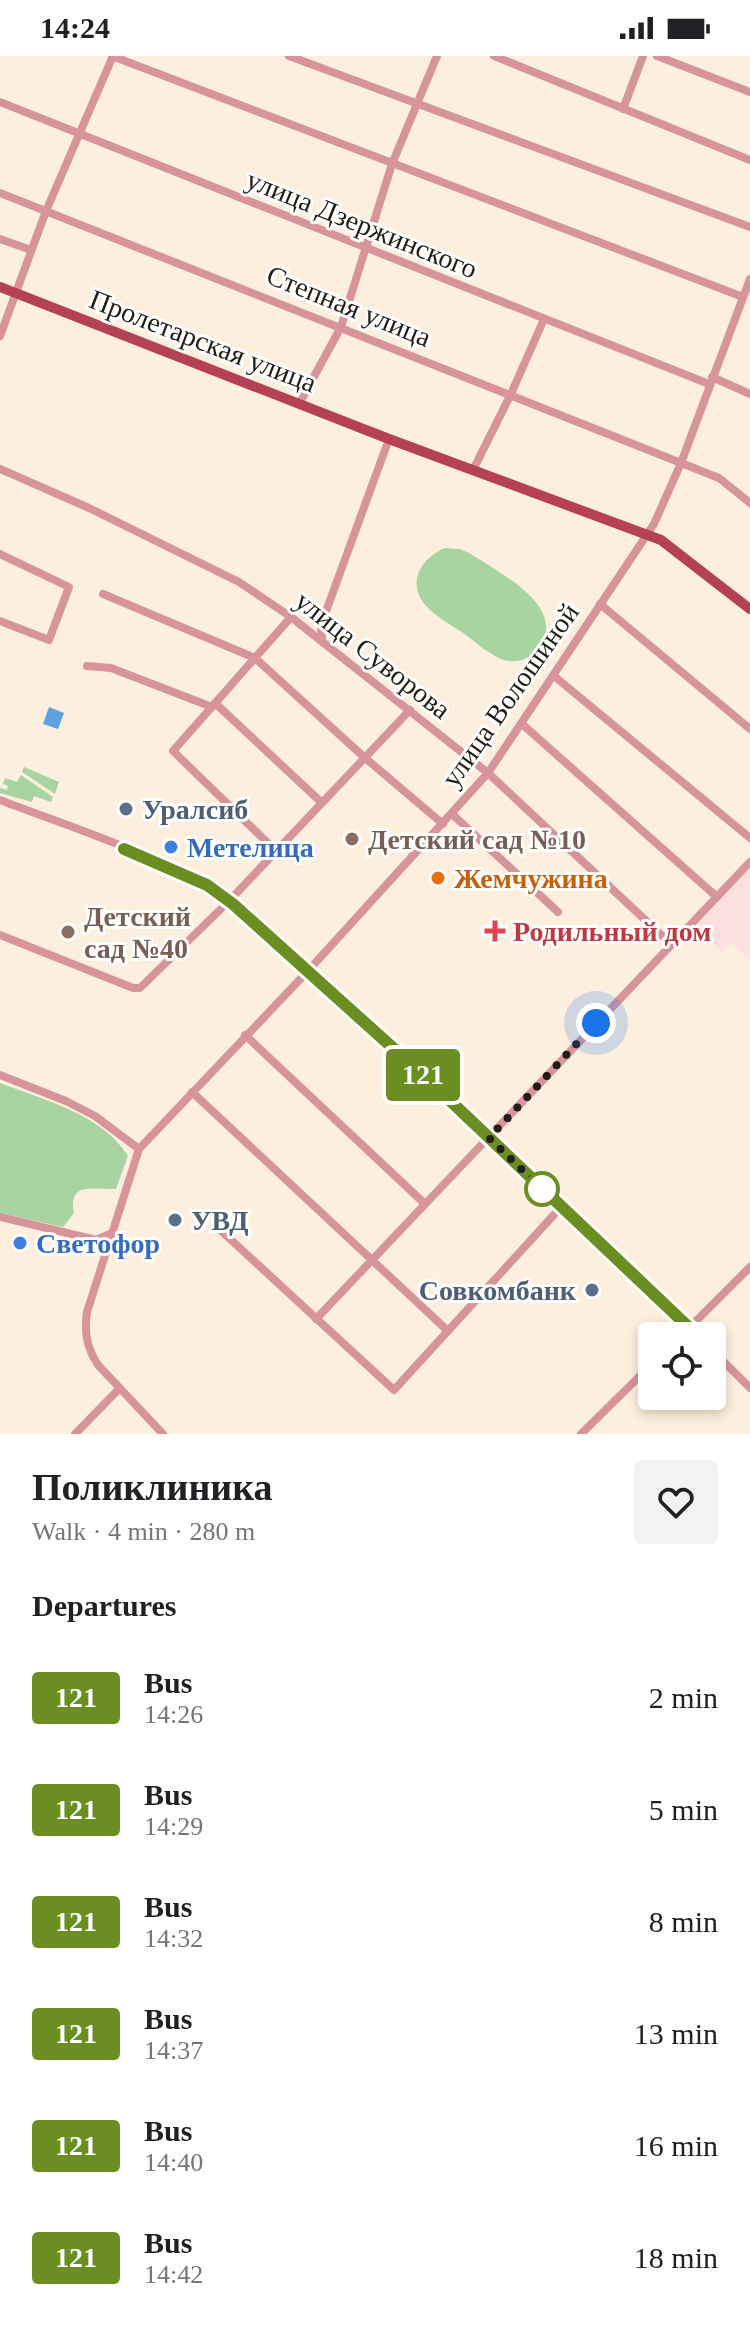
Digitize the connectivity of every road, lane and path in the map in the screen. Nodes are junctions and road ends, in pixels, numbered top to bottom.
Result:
1 (112, 56) edge
2 (289, 56) edge
3 (437, 56) edge
4 (494, 56) edge
5 (643, 56) edge
6 (657, 56) edge
7 (667, 58) edge
8 (750, 92) edge
9 (0, 102) edge
10 (415, 104) junction
11 (623, 109) junction
12 (79, 134) junction
13 (750, 160) edge
14 (392, 164) junction
15 (0, 193) edge
16 (46, 211) junction
17 (750, 227) edge
18 (0, 239) edge
19 (364, 248) junction
20 (31, 250) junction
21 (750, 279) edge
22 (0, 287) edge
23 (14, 293) junction
24 (746, 295) edge
25 (544, 319) junction
26 (341, 327) junction
27 (0, 336) edge
28 (710, 380) junction
29 (511, 394) junction
30 (750, 394) edge
31 (299, 404) junction
32 (389, 439) junction
33 (681, 463) junction
34 (0, 469) edge
35 (473, 470) junction
36 (750, 503) edge
37 (647, 535) junction
38 (0, 554) edge
39 (103, 594) dead end
40 (600, 604) junction
41 (750, 609) edge
42 (291, 617) junction
43 (0, 621) edge
44 (321, 625) junction
45 (304, 627) junction
46 (322, 641) junction
47 (255, 658) junction
48 (87, 666) dead end
49 (554, 676) junction
50 (213, 705) junction
51 (410, 710) junction
52 (522, 724) junction
53 (750, 729) edge
54 (364, 757) junction
55 (488, 773) junction
56 (0, 800) edge
57 (321, 802) junction
58 (452, 814) junction
59 (443, 824) junction
60 (750, 838) edge
61 (275, 850) junction
62 (750, 862) edge
63 (717, 897) junction
64 (229, 901) junction
65 (558, 912) dead end
66 (0, 935) edge
67 (671, 944) junction
68 (307, 972) junction
69 (245, 1035) junction
70 (0, 1075) edge
71 (192, 1092) junction
72 (489, 1138) junction
73 (139, 1149) junction
74 (424, 1203) junction
75 (561, 1207) junction
76 (0, 1217) edge
77 (216, 1226) dead end
78 (111, 1234) junction
79 (372, 1259) junction
80 (750, 1267) edge
81 (316, 1319) junction
82 (684, 1322) edge
83 (696, 1322) edge
84 (448, 1331) junction
85 (726, 1364) edge
86 (638, 1378) edge
87 (750, 1388) edge
88 (119, 1389) junction
89 (75, 1434) edge
90 (163, 1434) edge
91 (581, 1434) edge

1 - 12 street
1 - 14 street
2 - 10 street
3 - 10 street
4 - 11 street
5 - 11 street
6 - 7 street
7 - 8 street
9 - 12 street, улица Дзержинского
10 - 14 street
10 - 17 street
11 - 13 street
12 - 16 street
12 - 19 street, улица Дзержинского
14 - 19 street
14 - 24 street
15 - 16 street, Степная улица
16 - 20 street
16 - 26 street, Степная улица
18 - 20 street
19 - 25 street, улица Дзержинского
19 - 26 street
20 - 23 street
21 - 24 street, улица Волошиной
22 - 23 main road, Пролетарская улица
23 - 27 street
23 - 31 main road, Пролетарская улица
24 - 28 street, улица Волошиной
25 - 28 street, улица Дзержинского
25 - 29 street
26 - 29 street, Степная улица
26 - 31 street
28 - 30 street, улица Дзержинского
28 - 33 street, улица Волошиной
29 - 33 street, Степная улица
29 - 35 street
31 - 32 main road, Пролетарская улица
32 - 35 main road, Пролетарская улица
32 - 44 street
33 - 36 street, Степная улица
33 - 37 street, улица Волошиной
34 - 42 street, улица Суворова
35 - 37 main road, Пролетарская улица
37 - 40 street, улица Волошиной
37 - 41 main road, Пролетарская улица
38 - 43 street
39 - 47 street
40 - 49 street, улица Волошиной
40 - 53 street
42 - 45 street, улица Суворова
42 - 47 street
44 - 45 street
44 - 46 street
45 - 46 street, улица Суворова
46 - 51 street, улица Суворова
47 - 50 street
47 - 54 street
48 - 50 street
49 - 52 street, улица Волошиной
49 - 60 street
50 - 57 street
50 - 61 street
51 - 54 street
51 - 55 street, улица Суворова
52 - 55 street, улица Волошиной
52 - 63 street
54 - 57 street
54 - 59 street
55 - 58 street, улица Волошиной
55 - 67 street, улица Суворова
56 - 64 street
57 - 61 street
58 - 59 street, улица Волошиной
58 - 65 street
59 - 68 street, улица Волошиной
61 - 64 street
62 - 63 street
63 - 67 street
64 - 66 street
64 - 68 street
67 - 72 street
68 - 69 street, улица Волошиной
68 - 72 street
69 - 71 street, улица Волошиной
69 - 74 street
70 - 73 street
71 - 73 street, улица Волошиной
71 - 79 street
72 - 74 street
72 - 75 street
73 - 78 street, улица Волошиной
74 - 79 street
75 - 82 street
75 - 84 street
76 - 78 street
77 - 81 street
78 - 88 street, улица Волошиной
79 - 81 street
79 - 84 street
80 - 83 street
81 - 84 street
85 - 87 street
86 - 91 street
88 - 89 street
88 - 90 street, улица Волошиной

